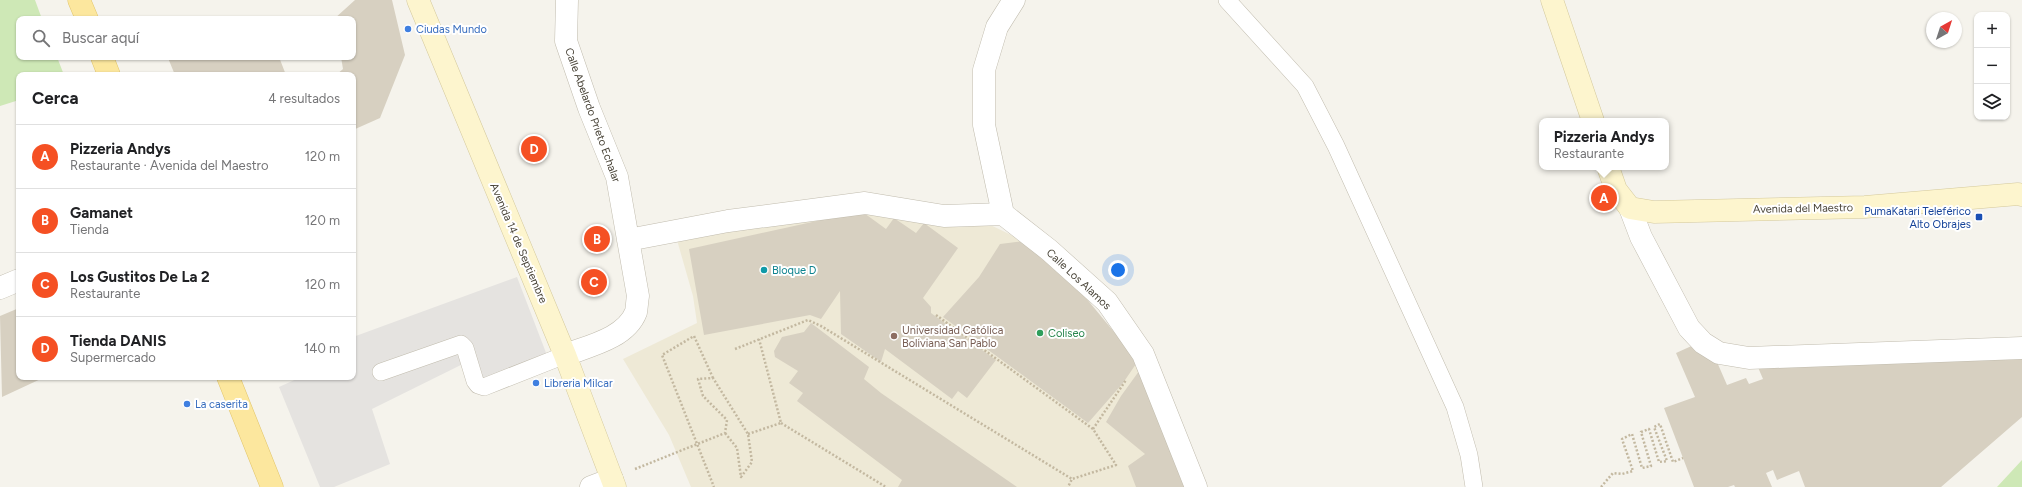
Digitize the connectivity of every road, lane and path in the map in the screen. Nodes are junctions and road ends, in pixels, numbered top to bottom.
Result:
1 (79, 0) edge
2 (418, 0) edge
3 (567, 0) edge
4 (1014, 0) edge
5 (1227, 0) edge
6 (1552, 0) edge
7 (86, 16) edge
8 (103, 60) edge
9 (108, 72) edge
10 (1592, 118) edge
11 (1609, 170) edge
12 (2022, 196) edge
13 (1630, 208) junction
14 (1003, 214) junction
15 (628, 240) junction
16 (16, 281) edge
17 (0, 288) edge
18 (936, 315) dead end
19 (759, 339) junction
20 (2022, 348) edge
21 (734, 350) dead end
22 (1143, 354) junction
23 (565, 355) junction
24 (381, 372) dead end
25 (713, 378) junction
26 (229, 380) edge
27 (781, 423) junction
28 (1093, 430) junction
29 (726, 433) junction
30 (748, 434) junction
31 (698, 444) junction
32 (1683, 458) dead end
33 (1072, 479) junction
34 (614, 483) edge
35 (272, 487) edge
36 (591, 487) edge
37 (714, 487) edge
38 (886, 487) edge
39 (1068, 487) edge
40 (1196, 487) edge
41 (1474, 487) edge
42 (1601, 487) edge

1 - 7 main road
2 - 23 main road, Avenida 14 de Septiembre
3 - 15 street, Calle Abelardo Prieto Echalar
4 - 14 street
5 - 41 lane
6 - 10 main road
8 - 9 main road
11 - 13 main road
12 - 13 main road, Avenida del Maestro
13 - 20 street
14 - 15 street
14 - 22 street, Calle Los Alamos
15 - 23 street, Calle Abelardo Prieto Echalar
16 - 17 street
18 - 28 path
19 - 21 path
19 - 27 path
19 - 33 path
22 - 28 path
22 - 40 street, Calle Los Alamos
23 - 24 lane
23 - 34 main road, Avenida 14 de Septiembre
25 - 29 path
25 - 30 path
25 - 31 path
26 - 35 main road
27 - 30 path
27 - 38 path
28 - 33 path
29 - 30 path
29 - 31 path
31 - 34 path
31 - 37 path
32 - 42 path
33 - 39 path
34 - 36 street

